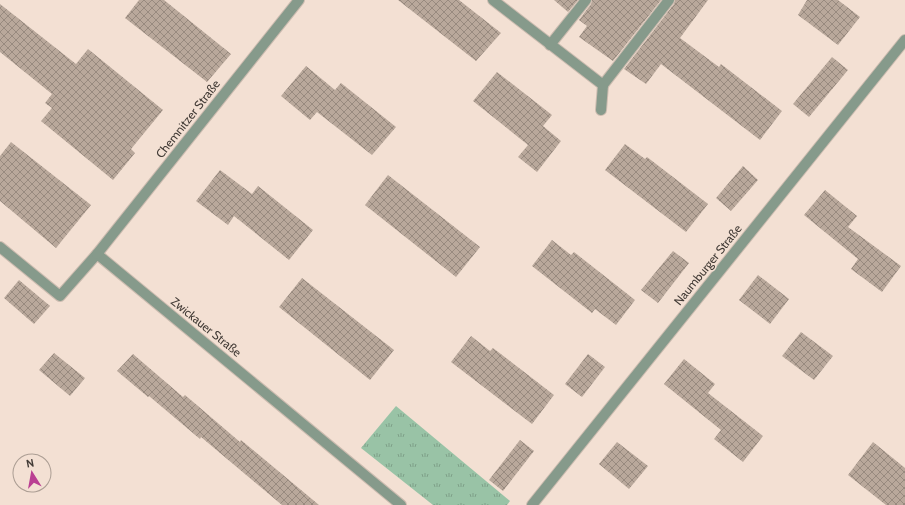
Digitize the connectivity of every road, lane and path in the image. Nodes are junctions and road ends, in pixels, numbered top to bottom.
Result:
1 (299, 0) edge
2 (493, 0) edge
3 (586, 0) edge
4 (669, 0) edge
5 (905, 40) edge
6 (550, 45) junction
7 (603, 85) junction
8 (601, 110) dead end
9 (0, 247) edge
10 (97, 254) junction
11 (401, 505) edge
12 (532, 505) edge

1 - 10 street, Chemnitzer Straße
2 - 6 street
3 - 6 street
4 - 7 street
5 - 12 street, Naumburger Straße
6 - 7 street
7 - 8 street
9 - 10 street
10 - 11 street, Zwickauer Straße

